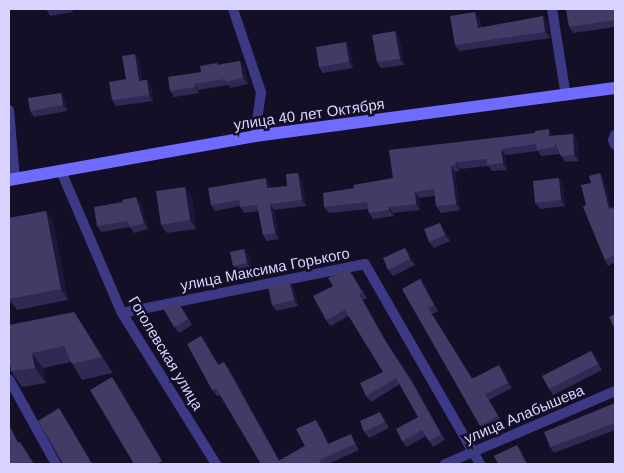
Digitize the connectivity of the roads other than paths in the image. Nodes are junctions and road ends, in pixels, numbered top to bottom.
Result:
1 (233, 9) edge
2 (552, 9) edge
3 (615, 88) edge
4 (566, 96) junction
5 (9, 110) edge
6 (615, 135) edge
7 (255, 136) junction
8 (615, 145) edge
9 (61, 171) junction
10 (12, 179) edge
11 (122, 313) junction
12 (9, 379) edge
13 (615, 391) edge
14 (473, 452) junction
15 (56, 464) edge
16 (216, 464) edge
17 (445, 464) edge
18 (480, 464) edge

1 - 7 street
2 - 4 street
3 - 4 street, улица 40 лет Октября
4 - 7 street, улица 40 лет Октября
5 - 10 street
6 - 8 street
7 - 9 street, улица 40 лет Октября
9 - 10 street, улица 40 лет Октября
9 - 11 street, Гоголевская улица
11 - 14 street, улица Максима Горького
11 - 16 street, Гоголевская улица
12 - 15 street
13 - 14 street, улица Алабышева
14 - 17 street, улица Алабышева
14 - 18 street, улица Максима Горького

